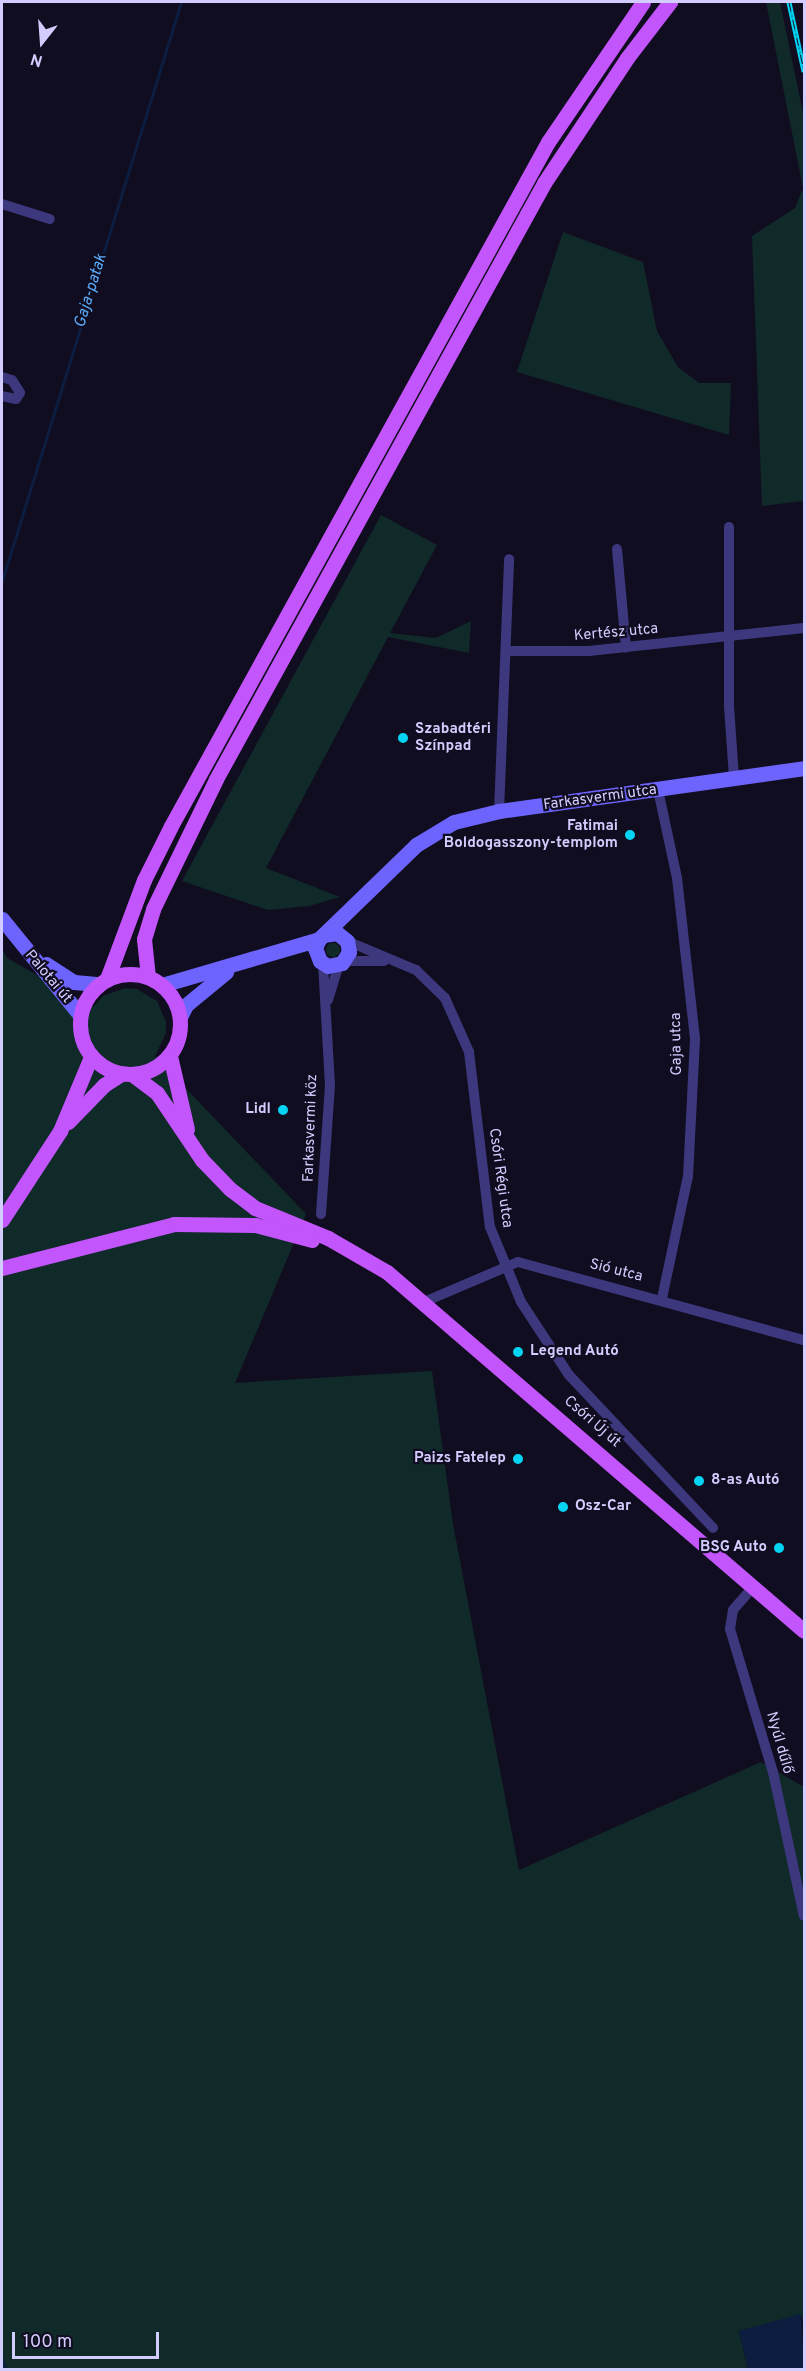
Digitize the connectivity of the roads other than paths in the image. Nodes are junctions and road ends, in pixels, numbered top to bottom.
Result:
1 (642, 2) edge
2 (670, 2) edge
3 (2, 204) edge
4 (50, 219) dead end
5 (2, 376) edge
6 (2, 396) edge
7 (729, 527) dead end
8 (617, 549) dead end
9 (509, 559) dead end
10 (804, 628) edge
11 (728, 637) junction
12 (626, 648) junction
13 (507, 651) junction
14 (804, 768) edge
15 (734, 778) junction
16 (658, 790) junction
17 (499, 811) junction
18 (355, 906) junction
19 (2, 919) edge
20 (321, 937) junction
21 (16, 939) junction
22 (346, 940) junction
23 (280, 951) junction
24 (331, 962) junction
25 (400, 963) junction
26 (231, 968) junction
27 (148, 977) junction
28 (103, 982) junction
29 (162, 985) junction
30 (80, 1015) junction
31 (180, 1017) junction
32 (170, 1056) junction
33 (92, 1057) junction
34 (127, 1074) junction
35 (60, 1131) junction
36 (189, 1138) junction
37 (321, 1214) dead end
38 (2, 1220) edge
39 (350, 1249) junction
40 (504, 1266) junction
41 (2, 1268) edge
42 (662, 1298) junction
43 (424, 1302) junction
44 (804, 1340) edge
45 (713, 1528) dead end
46 (753, 1587) junction
47 (804, 1631) edge
48 (804, 1916) edge

1 - 28 main road
2 - 27 main road
3 - 4 street
5 - 6 street
7 - 11 street
8 - 12 street
9 - 13 street
10 - 11 street, Kertész utca
11 - 12 street, Kertész utca
11 - 15 street
12 - 13 street, Kertész utca
13 - 17 street
14 - 15 street, Farkasvermi utca
15 - 16 street, Farkasvermi utca
16 - 17 street, Farkasvermi utca
16 - 42 street, Gaja utca
17 - 18 street, Farkasvermi utca
18 - 20 street, Farkasvermi utca
18 - 22 street, Farkasvermi utca
19 - 21 street, Palotai út
20 - 22 street
20 - 23 street
20 - 24 street
21 - 28 street, Palotai út
21 - 30 street, Palotai út
22 - 24 street, Farkasvermi utca
22 - 25 street, Csóri Régi utca
23 - 24 street
23 - 26 street
24 - 25 street
24 - 37 street, Farkasvermi köz
25 - 40 street, Csóri Régi utca
26 - 29 street
26 - 31 street
27 - 28 main road
27 - 29 main road
28 - 30 main road
29 - 31 main road
30 - 33 main road
31 - 32 main road
32 - 34 main road
32 - 36 main road
33 - 34 main road
33 - 35 main road
34 - 35 main road
34 - 36 main road
35 - 38 main road
36 - 39 main road
39 - 41 main road
39 - 43 main road, Csóri Új út
40 - 42 street, Sió utca
40 - 43 street, Sió utca
40 - 45 street, Csóri Régi utca
42 - 44 street, Sió utca
43 - 46 main road, Csóri Új út
46 - 47 main road, Csóri Új út
46 - 48 street, Nyúl dűlő

